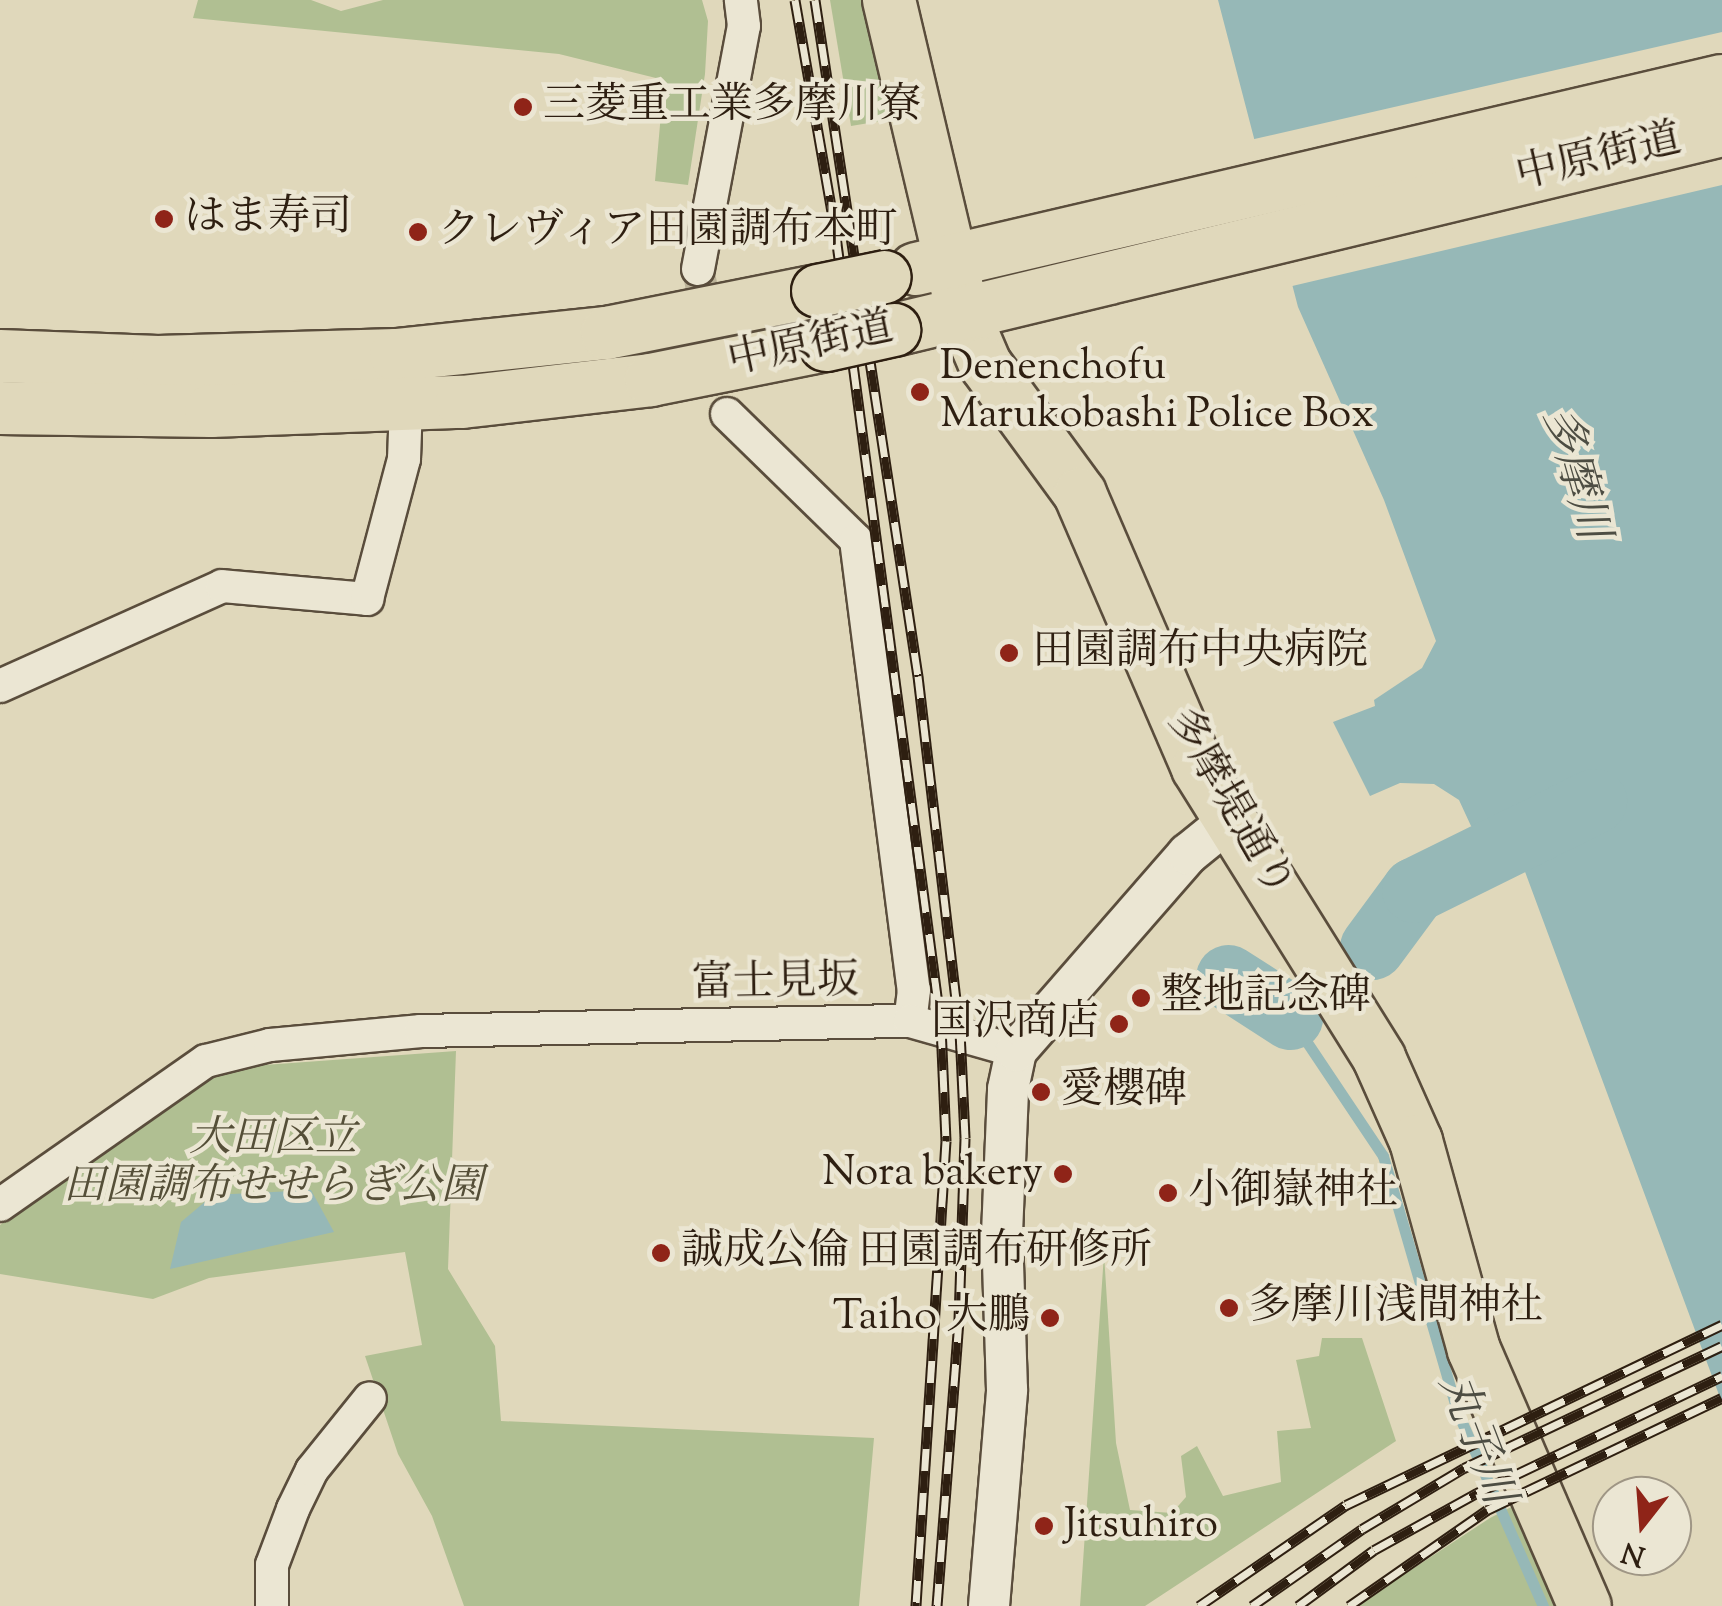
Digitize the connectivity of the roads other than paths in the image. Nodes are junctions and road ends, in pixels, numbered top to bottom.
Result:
1 (741, 0) edge
2 (889, 0) edge
3 (1722, 80) edge
4 (1722, 130) edge
5 (698, 269) tunnel mouth
6 (1020, 269) junction
7 (955, 286) junction
8 (0, 356) edge
9 (406, 404) junction
10 (0, 408) edge
11 (727, 414) tunnel mouth
12 (0, 686) edge
13 (1231, 819) junction
14 (910, 1020) junction
15 (1016, 1051) junction
16 (0, 1205) edge
17 (370, 1398) dead end
18 (272, 1606) edge
19 (988, 1606) edge
20 (1585, 1606) edge

1 - 5 street
2 - 7 main road, 多摩堤通り
3 - 6 main road, 中原街道
4 - 6 main road, 中原街道
6 - 7 main road, 中原街道
7 - 8 main road, 中原街道, bridge
7 - 9 main road, 中原街道, bridge
7 - 13 main road, 多摩堤通り
9 - 10 main road, 中原街道
9 - 12 street
11 - 14 street
13 - 15 street
13 - 20 main road, 多摩堤通り
14 - 15 street, 富士見坂
14 - 16 street, 富士見坂
15 - 19 street
17 - 18 street

